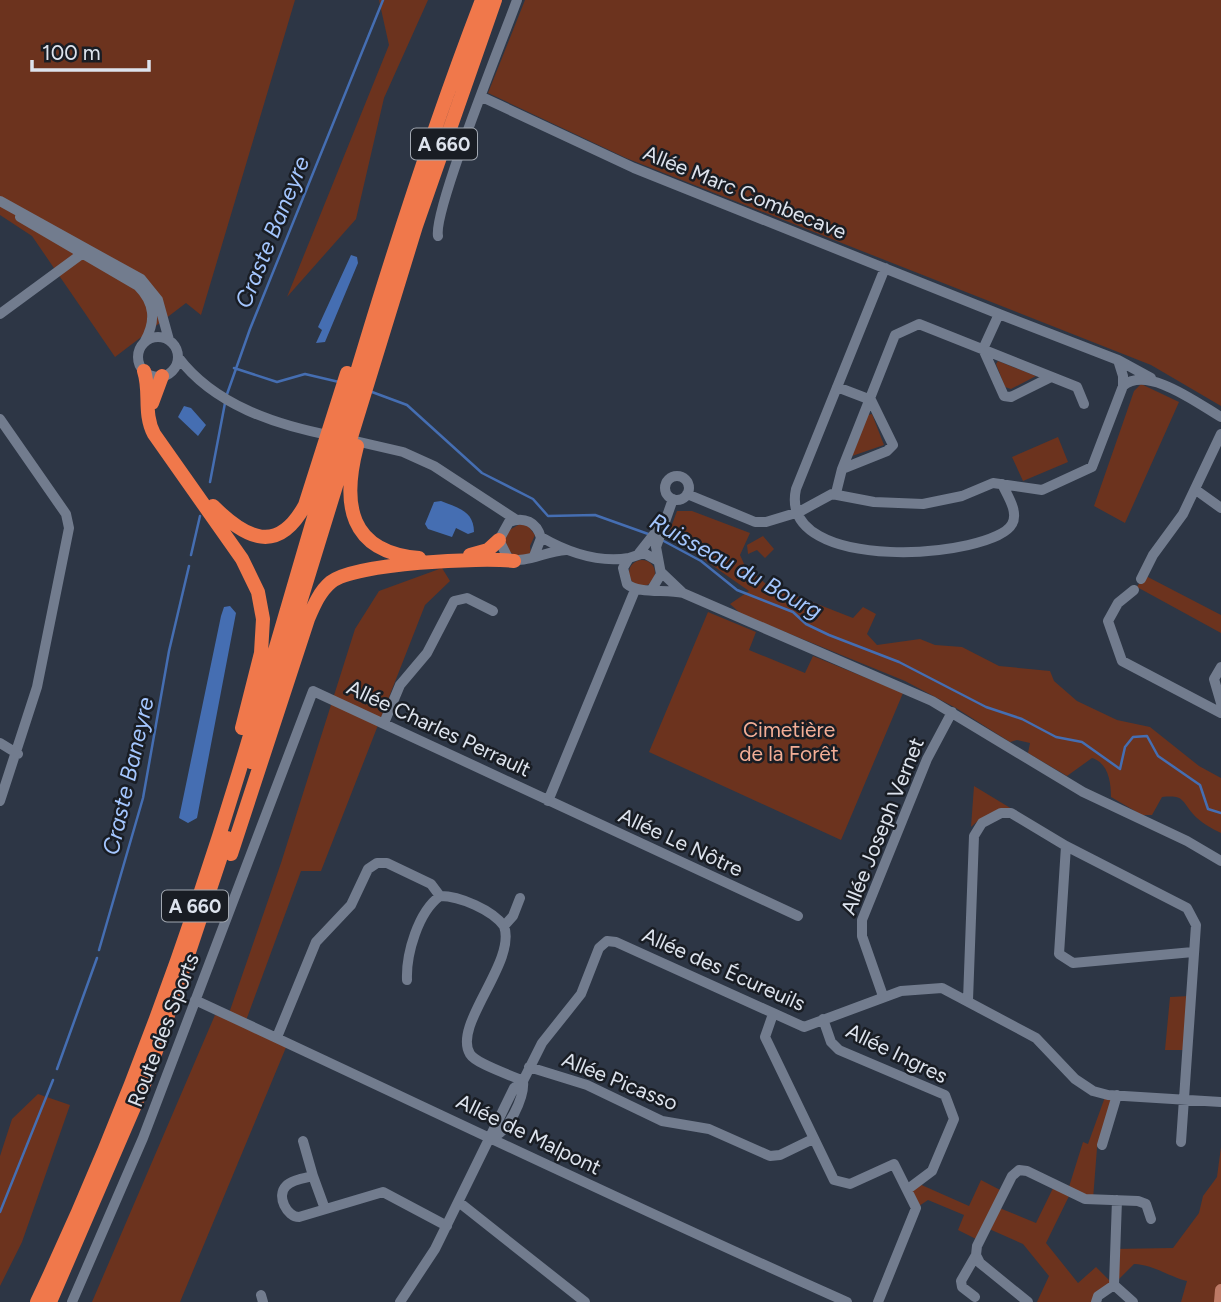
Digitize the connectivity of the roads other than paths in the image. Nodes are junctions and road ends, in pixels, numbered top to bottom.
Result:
1 (482, 0) edge
2 (495, 0) edge
3 (517, 0) edge
4 (482, 97) junction
5 (0, 202) edge
6 (438, 236) dead end
7 (72, 239) junction
8 (83, 253) junction
9 (885, 268) junction
10 (128, 270) junction
11 (0, 314) edge
12 (999, 314) junction
13 (169, 340) junction
14 (145, 341) junction
15 (984, 349) junction
16 (178, 357) junction
17 (1118, 360) junction
18 (144, 371) junction
19 (165, 375) junction
20 (1051, 377) junction
21 (361, 379) junction
22 (1154, 380) junction
23 (202, 383) junction
24 (1123, 386) junction
25 (837, 387) junction
26 (871, 400) junction
27 (364, 404) junction
28 (1084, 404) dead end
29 (341, 405) junction
30 (1221, 417) edge
31 (0, 419) edge
32 (1221, 434) edge
33 (842, 469) junction
34 (998, 484) junction
35 (1196, 490) junction
36 (836, 493) junction
37 (687, 494) junction
38 (485, 499) junction
39 (673, 499) junction
40 (205, 502) junction
41 (1221, 508) edge
42 (799, 512) junction
43 (515, 519) junction
44 (499, 536) junction
45 (541, 537) junction
46 (652, 545) junction
47 (566, 550) junction
48 (634, 555) junction
49 (534, 556) junction
50 (605, 560) junction
51 (514, 561) junction
52 (660, 566) junction
53 (623, 574) junction
54 (1141, 579) dead end
55 (652, 589) junction
56 (635, 590) junction
57 (1133, 590) dead end
58 (683, 593) junction
59 (493, 611) dead end
60 (1221, 667) edge
61 (313, 691) joint
62 (1220, 708) edge
63 (952, 712) junction
64 (384, 723) junction
65 (0, 743) edge
66 (18, 754) junction
67 (548, 801) junction
68 (0, 802) edge
69 (1066, 846) junction
70 (1206, 851) junction
71 (1221, 855) edge
72 (1221, 862) edge
73 (440, 896) junction
74 (520, 898) dead end
75 (798, 916) dead end
76 (504, 926) junction
77 (1193, 952) junction
78 (407, 980) dead end
79 (180, 986) junction
80 (883, 996) junction
81 (195, 1000) junction
82 (968, 1000) junction
83 (773, 1014) junction
84 (823, 1019) junction
85 (278, 1037) junction
86 (140, 1060) junction
87 (530, 1067) junction
88 (523, 1081) junction
89 (1117, 1095) junction
90 (1183, 1099) junction
91 (1221, 1102) edge
92 (493, 1137) junction
93 (814, 1139) junction
94 (303, 1141) dead end
95 (1181, 1142) dead end
96 (1102, 1145) dead end
97 (313, 1176) junction
98 (908, 1189) junction
99 (1117, 1200) junction
100 (460, 1203) junction
101 (325, 1209) junction
102 (1151, 1219) dead end
103 (447, 1226) junction
104 (976, 1255) junction
105 (1114, 1284) junction
106 (1221, 1290) edge
107 (975, 1297) dead end
108 (37, 1302) edge
109 (50, 1302) edge
110 (72, 1302) edge
111 (400, 1302) edge
112 (585, 1302) edge
113 (847, 1302) edge
114 (878, 1302) edge
115 (1028, 1302) edge
116 (1096, 1302) edge
117 (1133, 1302) edge
118 (1220, 1302) edge

1 - 21 highway, A 660
2 - 21 highway, A 660
3 - 4 street
4 - 6 street
4 - 9 street, Allée Marc Combecave
5 - 7 street
5 - 8 street
7 - 8 street
7 - 10 street
8 - 10 street
8 - 11 street
8 - 14 street
9 - 12 street, Allée Marc Combecave
9 - 25 street
10 - 13 street
12 - 15 street
12 - 17 street, Allée Marc Combecave
13 - 14 street
13 - 16 street
14 - 18 street
15 - 20 street
15 - 20 street
15 - 26 street
16 - 19 street
16 - 23 street
17 - 22 street, Allée Marc Combecave
17 - 24 street
18 - 19 street
18 - 40 highway
19 - 23 street
19 - 40 highway
20 - 28 street
21 - 27 highway, A 660
21 - 29 highway, A 660
22 - 24 street, Allée Marc Combecave
22 - 30 street, Allée Marc Combecave
23 - 38 street
24 - 34 street
25 - 26 street
25 - 42 street
26 - 33 street
26 - 33 street
27 - 44 highway
27 - 79 highway, A 660
29 - 40 highway
29 - 86 highway, A 660
31 - 66 street
32 - 35 street
33 - 36 street
34 - 36 street
34 - 42 street
35 - 41 street
35 - 54 street
36 - 42 street
37 - 39 street
37 - 39 street
37 - 42 street
38 - 43 street
38 - 44 street
39 - 46 street
40 - 86 highway
43 - 44 street
43 - 45 street
44 - 51 street
45 - 47 street
45 - 49 street
46 - 48 street
46 - 52 street
47 - 49 street
47 - 50 street
48 - 50 street
48 - 52 street
48 - 53 street
49 - 51 street
50 - 53 street
51 - 79 highway
52 - 55 street
52 - 58 street
53 - 56 street
55 - 56 street
55 - 58 street
56 - 67 street
57 - 62 street
58 - 63 street
59 - 64 street
60 - 62 street
61 - 64 street, Allée Charles Perrault
61 - 81 street, Route des Sports
63 - 70 street
63 - 80 street, Allée Joseph Vernet
64 - 67 street, Allée Charles Perrault
65 - 66 street
66 - 68 street
67 - 75 street, Allée Le Nôtre
69 - 77 street
69 - 77 street
69 - 82 street
70 - 71 street
70 - 72 street
73 - 76 street
73 - 78 street
73 - 85 street
74 - 76 street
76 - 88 street
77 - 90 street
79 - 109 highway, A 660
80 - 82 street, Allée des Écureuils
80 - 84 street, Allée des Écureuils
81 - 85 street, Allée de Malpont
81 - 110 street, Route des Sports
82 - 89 street, Allée des Écureuils
83 - 84 street, Allée des Écureuils
83 - 87 street, Allée des Écureuils
83 - 93 street
84 - 98 street, Allée Ingres
85 - 92 street, Allée de Malpont
86 - 108 highway, A 660
87 - 88 street, Allée des Écureuils
87 - 93 street, Allée Picasso
88 - 92 street, Allée des Écureuils
89 - 90 street, Allée des Écureuils
89 - 96 street
90 - 91 street, Allée des Écureuils
90 - 95 street
92 - 100 street, Allée des Écureuils
92 - 113 street, Allée de Malpont
93 - 98 street
94 - 97 street
97 - 101 street
97 - 101 street
98 - 114 street
99 - 102 street
99 - 104 street
99 - 105 street
100 - 103 street, Allée des Écureuils
100 - 112 street
101 - 103 street
103 - 111 street, Allée des Écureuils
104 - 107 street
104 - 115 street
105 - 116 street
105 - 117 street
106 - 118 main road

